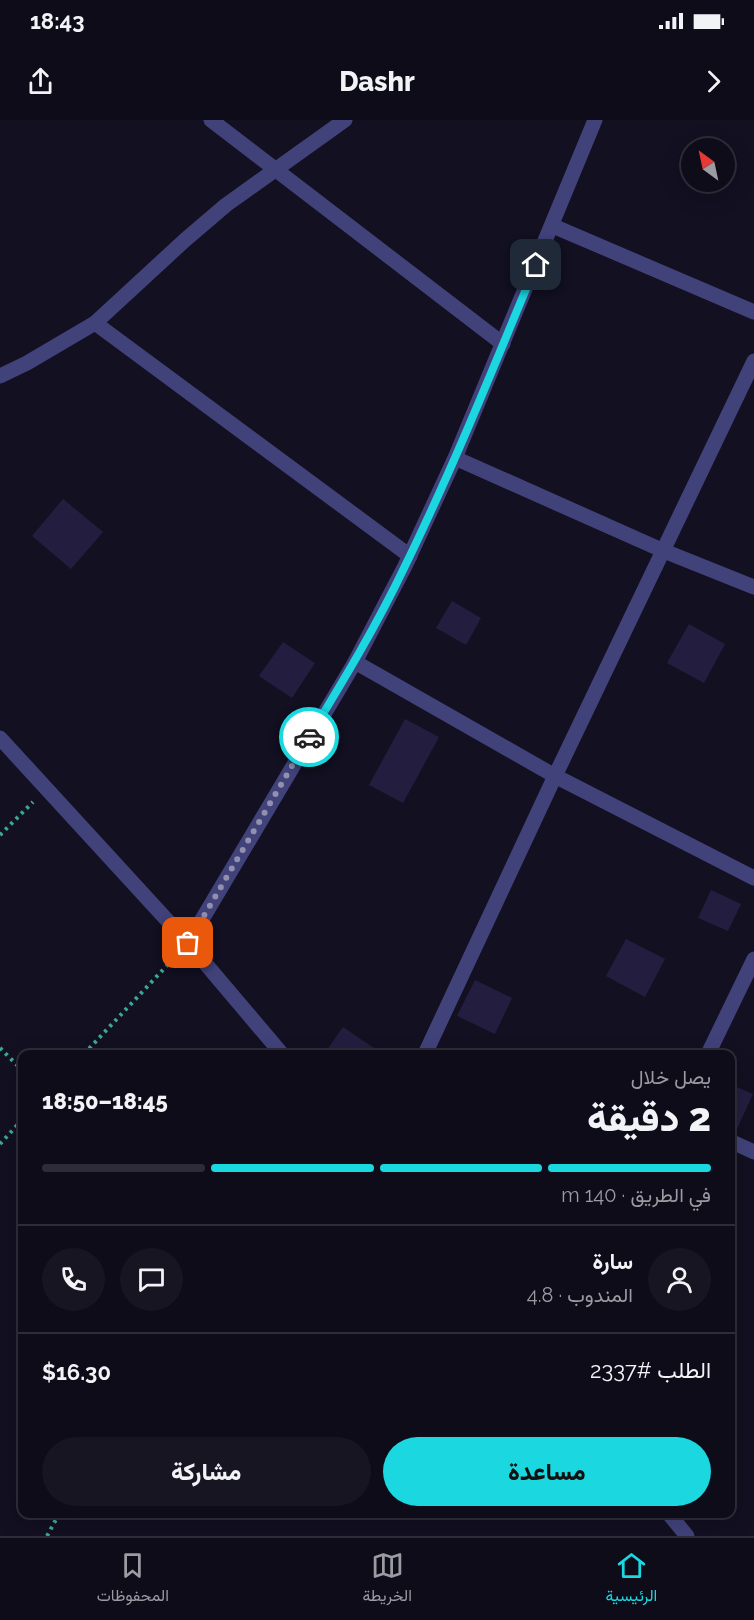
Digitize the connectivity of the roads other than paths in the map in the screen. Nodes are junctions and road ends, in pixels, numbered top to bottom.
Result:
1 (211, 120) edge
2 (345, 120) edge
3 (595, 120) edge
4 (275, 170) junction
5 (553, 226) junction
6 (754, 312) edge
7 (95, 323) junction
8 (503, 344) junction
9 (754, 361) edge
10 (0, 376) edge
11 (455, 458) junction
12 (664, 551) junction
13 (410, 556) junction
14 (754, 588) edge
15 (355, 662) junction
16 (0, 738) edge
17 (555, 776) junction
18 (754, 878) edge
19 (188, 943) junction
20 (754, 958) edge
21 (279, 1050) edge
22 (427, 1050) edge
23 (710, 1050) edge
24 (735, 1144) edge
25 (754, 1152) edge
26 (672, 1518) edge
27 (687, 1536) edge

1 - 4 street
2 - 4 street
3 - 5 street
4 - 7 street
4 - 8 street
5 - 6 street
5 - 8 street
7 - 10 street
7 - 13 street
8 - 11 street
9 - 12 street
11 - 12 street
11 - 13 street
12 - 14 street
12 - 17 street
13 - 15 street
15 - 17 street
15 - 19 street
16 - 19 street
17 - 18 street
17 - 22 street
19 - 21 street
20 - 23 street
24 - 25 street
26 - 27 street

